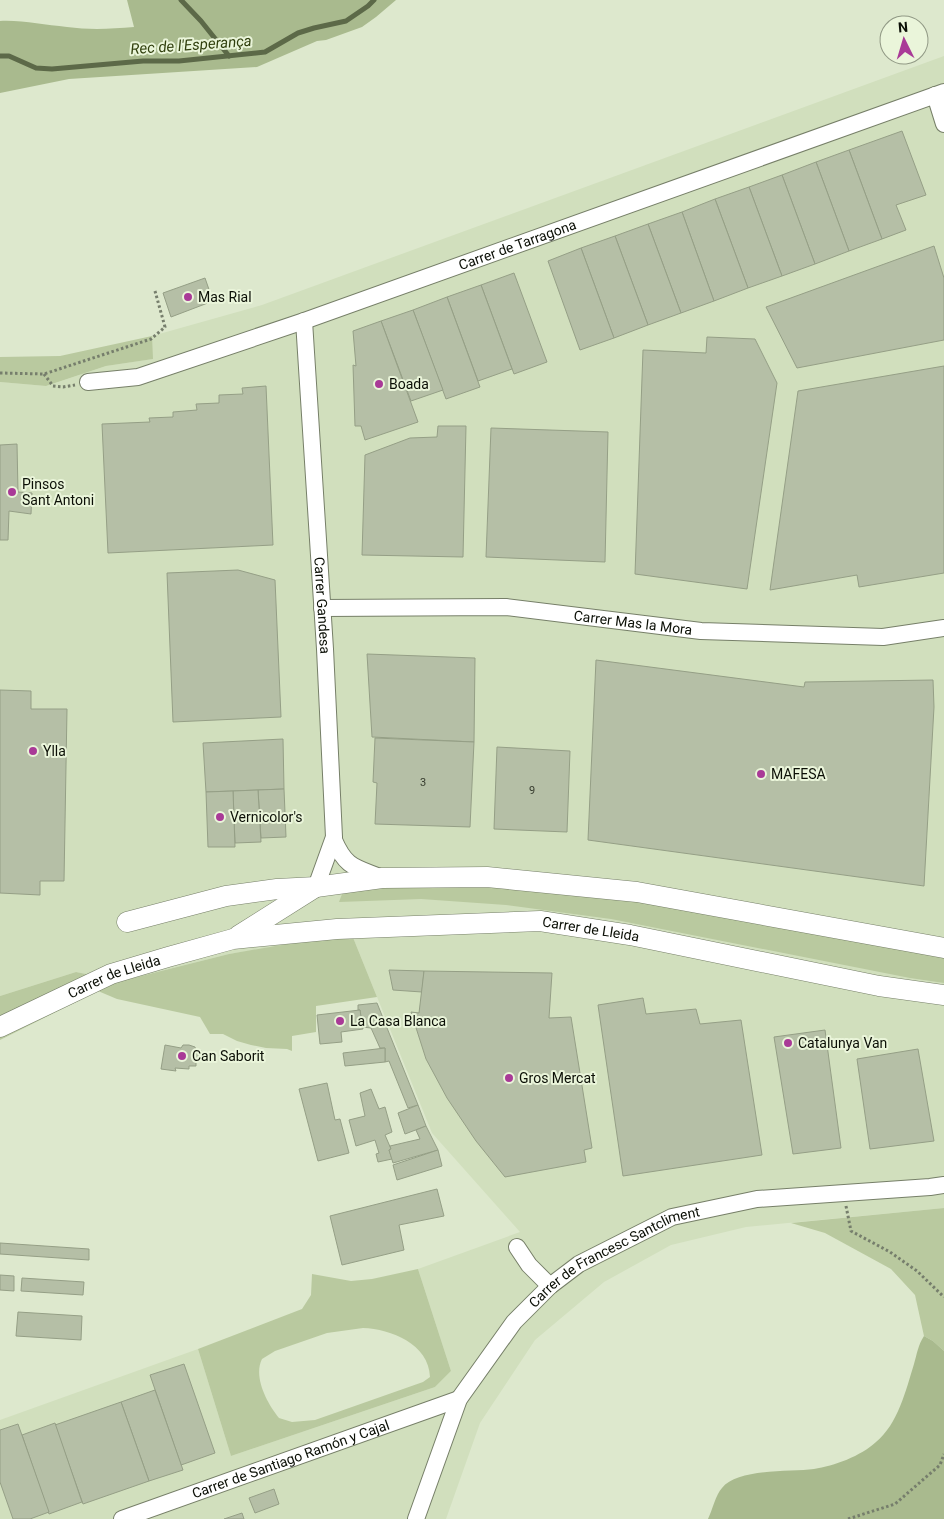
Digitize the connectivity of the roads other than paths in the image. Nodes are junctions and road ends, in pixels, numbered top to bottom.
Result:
1 (940, 94) edge
2 (944, 124) edge
3 (304, 321) junction
4 (88, 382) road end
5 (322, 608) junction
6 (944, 628) edge
7 (334, 840) junction
8 (382, 878) junction
9 (316, 886) junction
10 (127, 922) dead end
11 (233, 939) junction
12 (944, 948) edge
13 (944, 995) edge
14 (0, 1027) edge
15 (944, 1185) edge
16 (516, 1247) dead end
17 (550, 1286) junction
18 (459, 1399) junction
19 (122, 1519) edge
20 (416, 1519) edge

1 - 2 street
1 - 3 street, Carrer de Tarragona
3 - 4 street, Carrer de Tarragona
3 - 5 street, Carrer Gandesa
5 - 6 street, Carrer Mas la Mora
5 - 7 street, Carrer Gandesa
7 - 8 street
7 - 9 street, Carrer Gandesa
8 - 9 street, Carrer de Lleida
8 - 12 street, Carrer de Lleida
9 - 10 street, Carrer de Lleida
9 - 11 street, Carrer de Lleida
11 - 13 street, Carrer de Lleida
11 - 14 street, Carrer de Lleida
15 - 17 street, Carrer de Francesc Santcliment
16 - 17 street
17 - 18 street, Carrer de Francesc Santcliment
18 - 19 street, Carrer de Santiago Ramón y Cajal
18 - 20 street, Carrer de Francesc Santcliment

